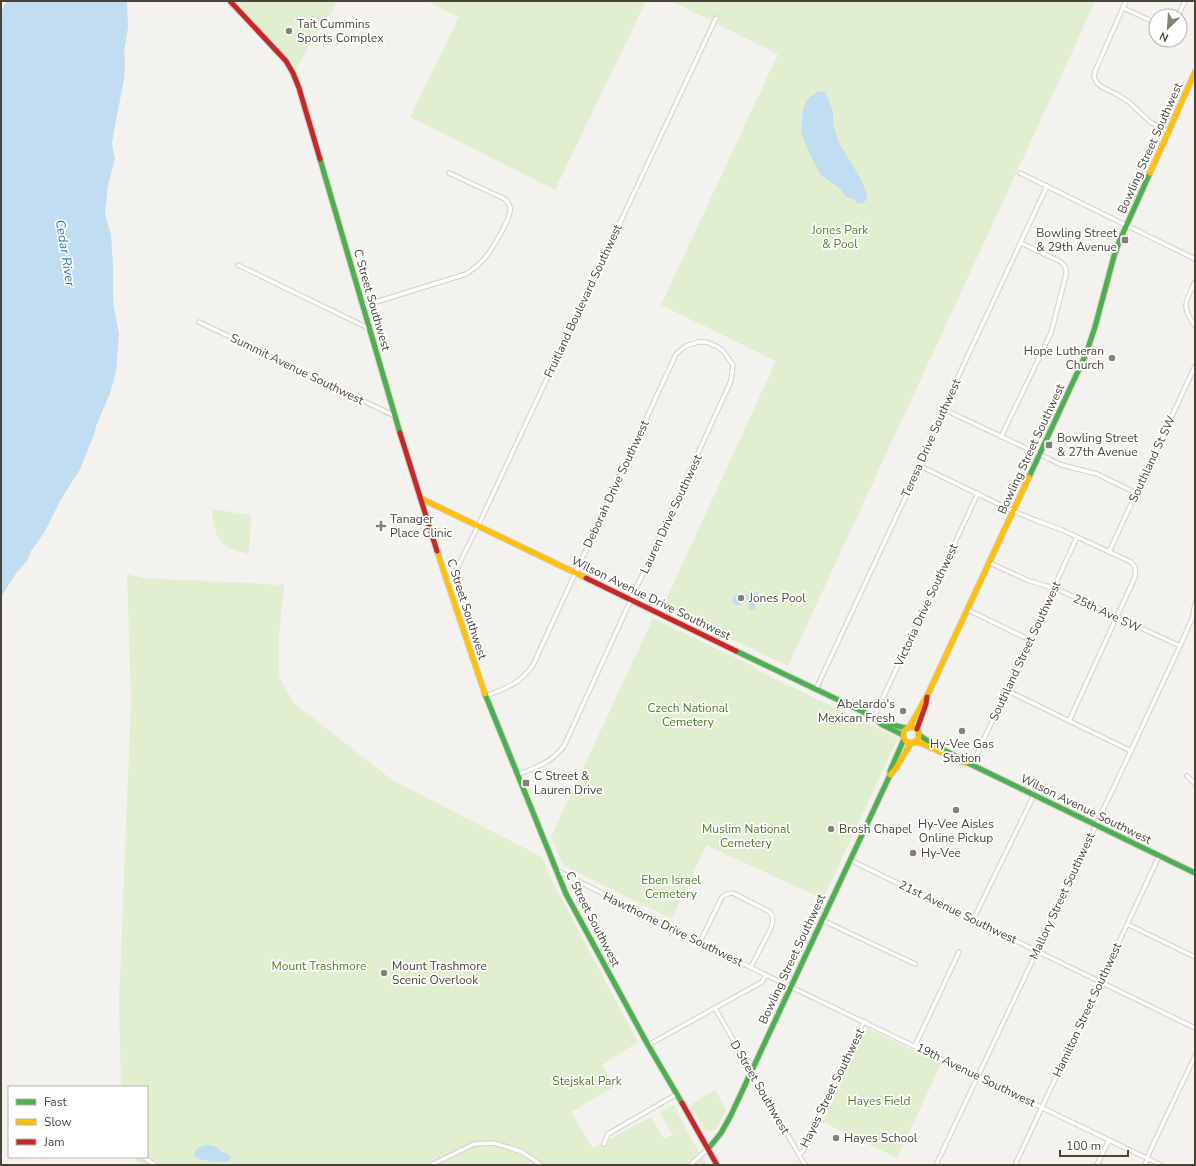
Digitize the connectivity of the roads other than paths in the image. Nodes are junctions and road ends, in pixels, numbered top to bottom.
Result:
1 (230, 1) edge
2 (1126, 1) edge
3 (1123, 8) junction
4 (716, 18) dead end
5 (1148, 19) edge
6 (1195, 72) edge
7 (1169, 132) junction
8 (449, 173) dead end
9 (1020, 173) dead end
10 (1047, 186) junction
11 (1126, 225) junction
12 (1021, 243) junction
13 (1195, 259) edge
14 (238, 265) dead end
15 (1195, 282) edge
16 (363, 306) junction
17 (198, 322) dead end
18 (1195, 326) edge
19 (370, 329) junction
20 (714, 345) joint
21 (1195, 366) edge
22 (943, 409) junction
23 (395, 416) junction
24 (1001, 436) junction
25 (1040, 455) junction
26 (920, 466) junction
27 (978, 493) junction
28 (1136, 493) junction
29 (420, 498) junction
30 (1013, 511) junction
31 (478, 526) junction
32 (1077, 537) junction
33 (1109, 552) junction
34 (990, 562) junction
35 (575, 573) junction
36 (448, 584) junction
37 (1054, 588) junction
38 (632, 600) junction
39 (1195, 603) edge
40 (968, 610) junction
41 (1116, 617) junction
42 (1030, 640) junction
43 (1180, 646) junction
44 (816, 689) junction
45 (1006, 690) junction
46 (486, 696) junction
47 (927, 696) junction
48 (874, 717) junction
49 (1069, 720) junction
50 (908, 727) junction
51 (917, 729) junction
52 (919, 735) junction
53 (903, 737) junction
54 (913, 742) junction
55 (1131, 751) junction
56 (970, 764) junction
57 (518, 775) junction
58 (890, 775) junction
59 (1187, 776) dead end
60 (1195, 784) edge
61 (1034, 795) junction
62 (1095, 825) junction
63 (1158, 856) junction
64 (850, 860) junction
65 (556, 870) junction
66 (1195, 873) edge
67 (822, 920) junction
68 (973, 920) junction
69 (1127, 924) junction
70 (700, 942) junction
71 (1037, 951) junction
72 (959, 952) dead end
73 (1195, 957) edge
74 (916, 964) dead end
75 (751, 967) junction
76 (766, 975) junction
77 (1100, 982) junction
78 (791, 986) junction
79 (715, 1008) junction
80 (864, 1021) junction
81 (1195, 1028) edge
82 (648, 1045) junction
83 (915, 1046) junction
84 (1195, 1056) edge
85 (751, 1072) junction
86 (978, 1076) junction
87 (677, 1094) junction
88 (1042, 1107) junction
89 (1109, 1140) junction
90 (604, 1144) dead end
91 (708, 1149) junction
92 (799, 1154) junction
93 (144, 1158) edge
94 (1148, 1158) junction
95 (155, 1165) edge
96 (431, 1165) edge
97 (541, 1165) edge
98 (690, 1165) edge
99 (717, 1165) edge
100 (805, 1165) edge
101 (936, 1165) edge
102 (1015, 1165) edge
103 (1097, 1165) edge
104 (1145, 1165) edge
105 (1161, 1165) edge

1 - 16 main road, C Street Southwest
2 - 3 street
3 - 5 street
3 - 7 street
4 - 31 street, Fruitland Boulevard Southwest
6 - 7 main road, Bowling Street Southwest
7 - 11 main road, Bowling Street Southwest
8 - 16 street
9 - 10 street
10 - 11 street
10 - 12 street, Teresa Drive Southwest
11 - 13 street
11 - 25 main road, Bowling Street Southwest
12 - 22 street, Teresa Drive Southwest
12 - 24 street
14 - 19 street
15 - 18 street
16 - 19 main road, C Street Southwest
17 - 23 street, Summit Avenue Southwest
19 - 23 main road, C Street Southwest
20 - 35 street, Deborah Drive Southwest
20 - 38 street, Lauren Drive Southwest
21 - 28 street, Southland St SW
22 - 24 street
22 - 26 street, Teresa Drive Southwest
23 - 29 main road, C Street Southwest
24 - 25 street
25 - 28 street
25 - 30 main road, Bowling Street Southwest
26 - 27 street
26 - 44 street, Teresa Drive Southwest
27 - 30 street
27 - 48 street, Victoria Drive Southwest
28 - 33 street, Southland St SW
29 - 31 main road, Wilson Avenue Drive Southwest
29 - 36 main road, C Street Southwest
30 - 32 street
30 - 34 main road, Bowling Street Southwest
31 - 35 main road, Wilson Avenue Drive Southwest
31 - 36 street, Fruitland Boulevard Southwest
32 - 33 street
32 - 37 street, Southland Street Southwest
33 - 41 street
34 - 37 street, 25th Ave SW
34 - 40 main road, Bowling Street Southwest
35 - 38 main road, Wilson Avenue Drive Southwest
35 - 46 street, Deborah Drive Southwest
36 - 46 main road, C Street Southwest
37 - 41 street, 25th Ave SW
37 - 42 street, Southland Street Southwest
38 - 44 main road, Wilson Avenue Drive Southwest
38 - 57 street, Lauren Drive Southwest
39 - 43 street, Mallory Street Southwest
40 - 42 street
40 - 47 main road, Bowling Street Southwest
41 - 43 street, 25th Ave SW
41 - 49 street
42 - 45 street, Southland Street Southwest
43 - 55 street, Mallory Street Southwest
44 - 48 main road, Wilson Avenue Drive Southwest
45 - 49 street
45 - 56 street, Southland Street Southwest
46 - 57 main road, C Street Southwest
47 - 50 main road, Bowling Street Southwest
47 - 51 main road, Bowling Street Southwest
48 - 50 main road, Wilson Avenue Drive Southwest
48 - 53 main road, Wilson Avenue Drive Southwest
49 - 55 street
50 - 51 main road
50 - 53 main road
51 - 52 main road
52 - 54 main road
52 - 56 main road, Wilson Avenue Southwest
53 - 54 main road
53 - 58 main road, Bowling Street Southwest
54 - 56 main road, Wilson Avenue Southwest
54 - 58 main road, Bowling Street Southwest
55 - 62 street, Mallory Street Southwest
56 - 61 main road, Wilson Avenue Southwest
57 - 65 main road, C Street Southwest
58 - 64 main road, Bowling Street Southwest
59 - 60 street
61 - 62 main road, Wilson Avenue Southwest
61 - 68 street
62 - 63 main road, Wilson Avenue Southwest
62 - 71 street, Mallory Street Southwest
63 - 66 main road, Wilson Avenue Southwest
63 - 69 street, Hamilton Street Southwest
64 - 67 main road, Bowling Street Southwest
64 - 68 street, 21st Avenue Southwest
65 - 70 street, Hawthorne Drive Southwest
65 - 82 main road, C Street Southwest
67 - 74 street
67 - 78 main road, Bowling Street Southwest
68 - 71 street, 21st Avenue Southwest
69 - 73 street
69 - 77 street, Hamilton Street Southwest
70 - 75 street, Hawthorne Drive Southwest
70 - 75 street
71 - 77 street, 21st Avenue Southwest
71 - 86 street, Mallory Street Southwest
72 - 83 street
75 - 76 street, Hawthorne Drive Southwest
76 - 78 street, Hawthorne Drive Southwest
76 - 79 street
77 - 81 street, 21st Avenue Southwest
77 - 88 street, Hamilton Street Southwest
78 - 80 street, 19th Avenue Southwest
78 - 85 main road, Bowling Street Southwest
79 - 82 street
79 - 85 street, D Street Southwest
80 - 83 street, 19th Avenue Southwest
80 - 92 street, Hayes Street Southwest
82 - 87 main road, C Street Southwest
83 - 86 street, 19th Avenue Southwest
84 - 94 street
85 - 91 main road, Bowling Street Southwest
85 - 92 street, D Street Southwest
86 - 88 street, 19th Avenue Southwest
86 - 101 street, Mallory Street Southwest
87 - 90 street
87 - 91 main road, C Street Southwest
88 - 89 street, 19th Avenue Southwest
88 - 102 street, Hamilton Street Southwest
89 - 94 street, 19th Avenue Southwest
89 - 103 street
91 - 98 street
91 - 99 main road, C Street Southwest
92 - 100 street, D Street Southwest
93 - 95 street
94 - 104 street
94 - 105 street, 19th Avenue Southwest
96 - 97 street

